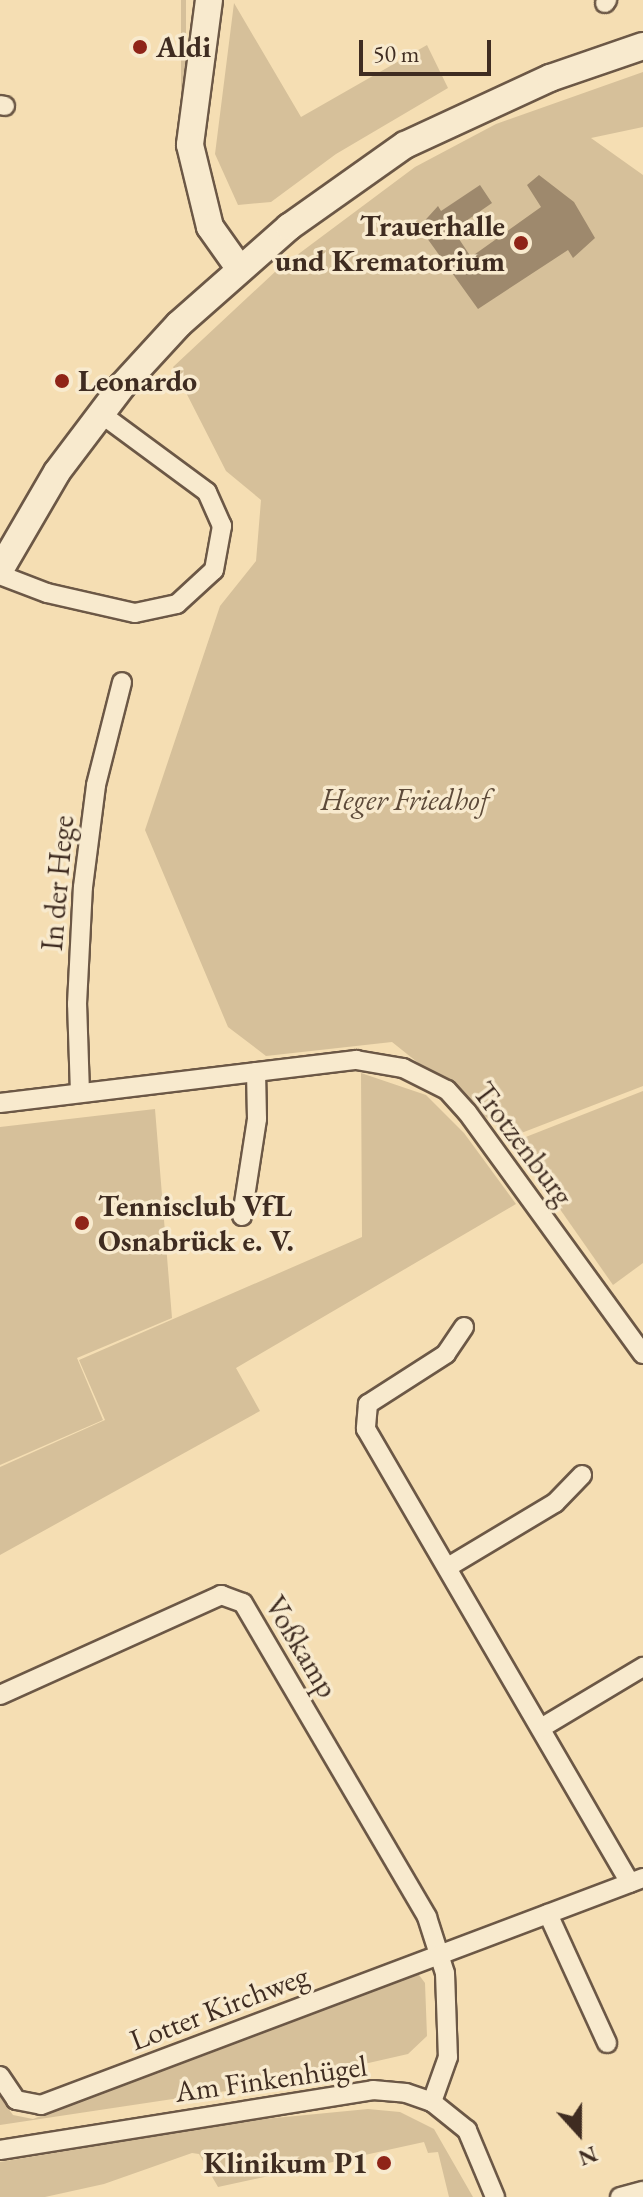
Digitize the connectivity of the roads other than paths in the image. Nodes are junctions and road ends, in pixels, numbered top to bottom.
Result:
1 (209, 0) edge
2 (643, 46) edge
3 (239, 268) junction
4 (100, 413) junction
5 (0, 572) edge
6 (122, 682) dead end
7 (256, 1072) junction
8 (80, 1093) junction
9 (0, 1103) edge
10 (242, 1216) dead end
11 (464, 1327) dead end
12 (643, 1354) edge
13 (582, 1475) dead end
14 (448, 1567) junction
15 (643, 1667) edge
16 (0, 1695) edge
17 (541, 1728) junction
18 (636, 1881) edge
19 (548, 1914) junction
20 (440, 1954) junction
21 (607, 2043) dead end
22 (0, 2076) edge
23 (432, 2102) junction
24 (0, 2150) edge
25 (643, 2191) edge
26 (495, 2197) edge
27 (620, 2197) edge

1 - 3 street
2 - 3 street
3 - 4 street
4 - 5 street
4 - 5 street
6 - 8 street, In der Hege
7 - 8 street, Trotzenburg
7 - 10 street
7 - 12 street, Trotzenburg
8 - 9 street, Trotzenburg
11 - 14 street
13 - 14 street
14 - 17 street
15 - 17 street
16 - 20 street, Voßkamp
17 - 18 street
18 - 19 street, Lotter Kirchweg
19 - 20 street, Lotter Kirchweg
19 - 21 street
20 - 22 street, Lotter Kirchweg
20 - 23 street
23 - 24 street, Am Finkenhügel
23 - 26 street, Am Finkenhügel
25 - 27 street

